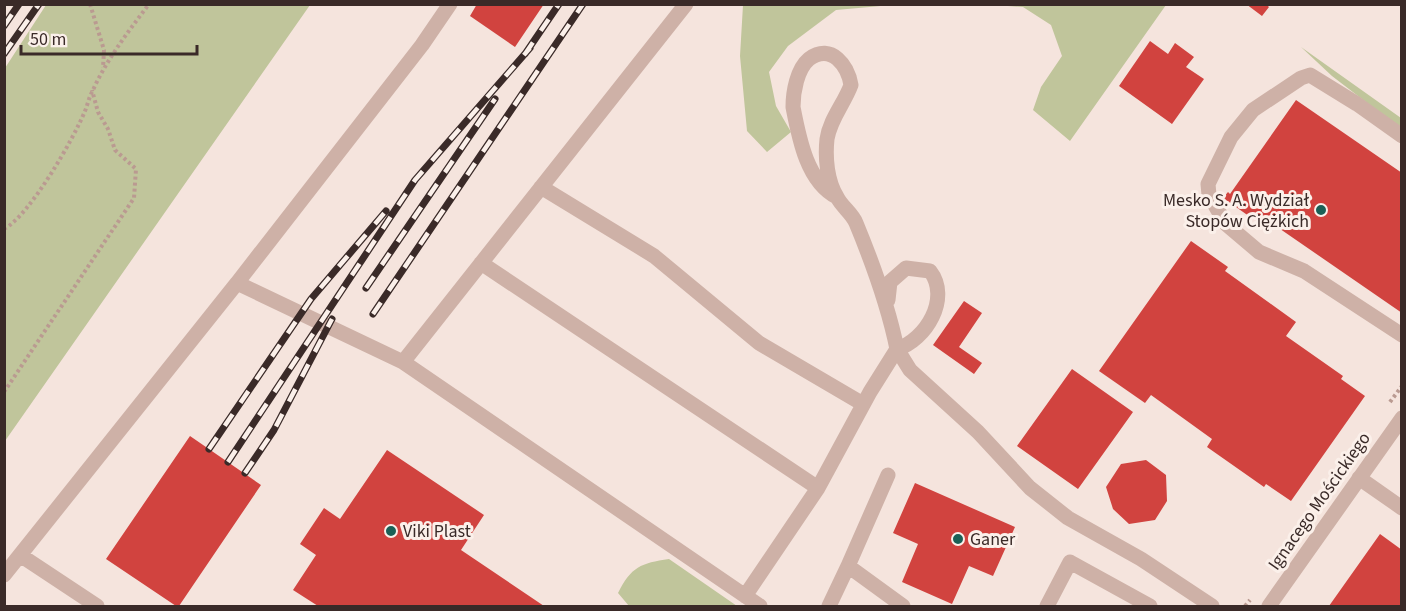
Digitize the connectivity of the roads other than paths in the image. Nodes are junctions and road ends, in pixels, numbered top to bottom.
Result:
1 (450, 4) edge
2 (686, 4) edge
3 (1401, 136) edge
4 (541, 187) junction
5 (837, 197) junction
6 (481, 263) junction
7 (237, 283) junction
8 (887, 306) junction
9 (1401, 335) edge
10 (897, 349) junction
11 (403, 362) junction
12 (863, 405) junction
13 (1401, 418) edge
14 (888, 475) dead end
15 (1359, 478) junction
16 (818, 488) junction
17 (1401, 508) edge
18 (20, 555) junction
19 (848, 566) junction
20 (4, 575) edge
21 (745, 596) junction
22 (97, 606) edge
23 (760, 606) edge
24 (829, 606) edge
25 (903, 606) edge
26 (1047, 606) edge
27 (1150, 606) edge
28 (1212, 606) edge
29 (1269, 606) edge

1 - 7 street
2 - 4 street
3 - 9 street
4 - 6 street
4 - 12 street
5 - 5 street
5 - 8 street
6 - 11 street
6 - 16 street
7 - 11 street
7 - 18 street
8 - 10 street
8 - 10 street
10 - 12 street
10 - 28 street
11 - 21 street
12 - 16 street
13 - 15 street, Ignacego Mościckiego
14 - 19 street
15 - 17 street
15 - 29 street, Ignacego Mościckiego
16 - 21 street
18 - 20 street
18 - 22 street
19 - 24 street
19 - 25 street
21 - 23 street
26 - 27 street

